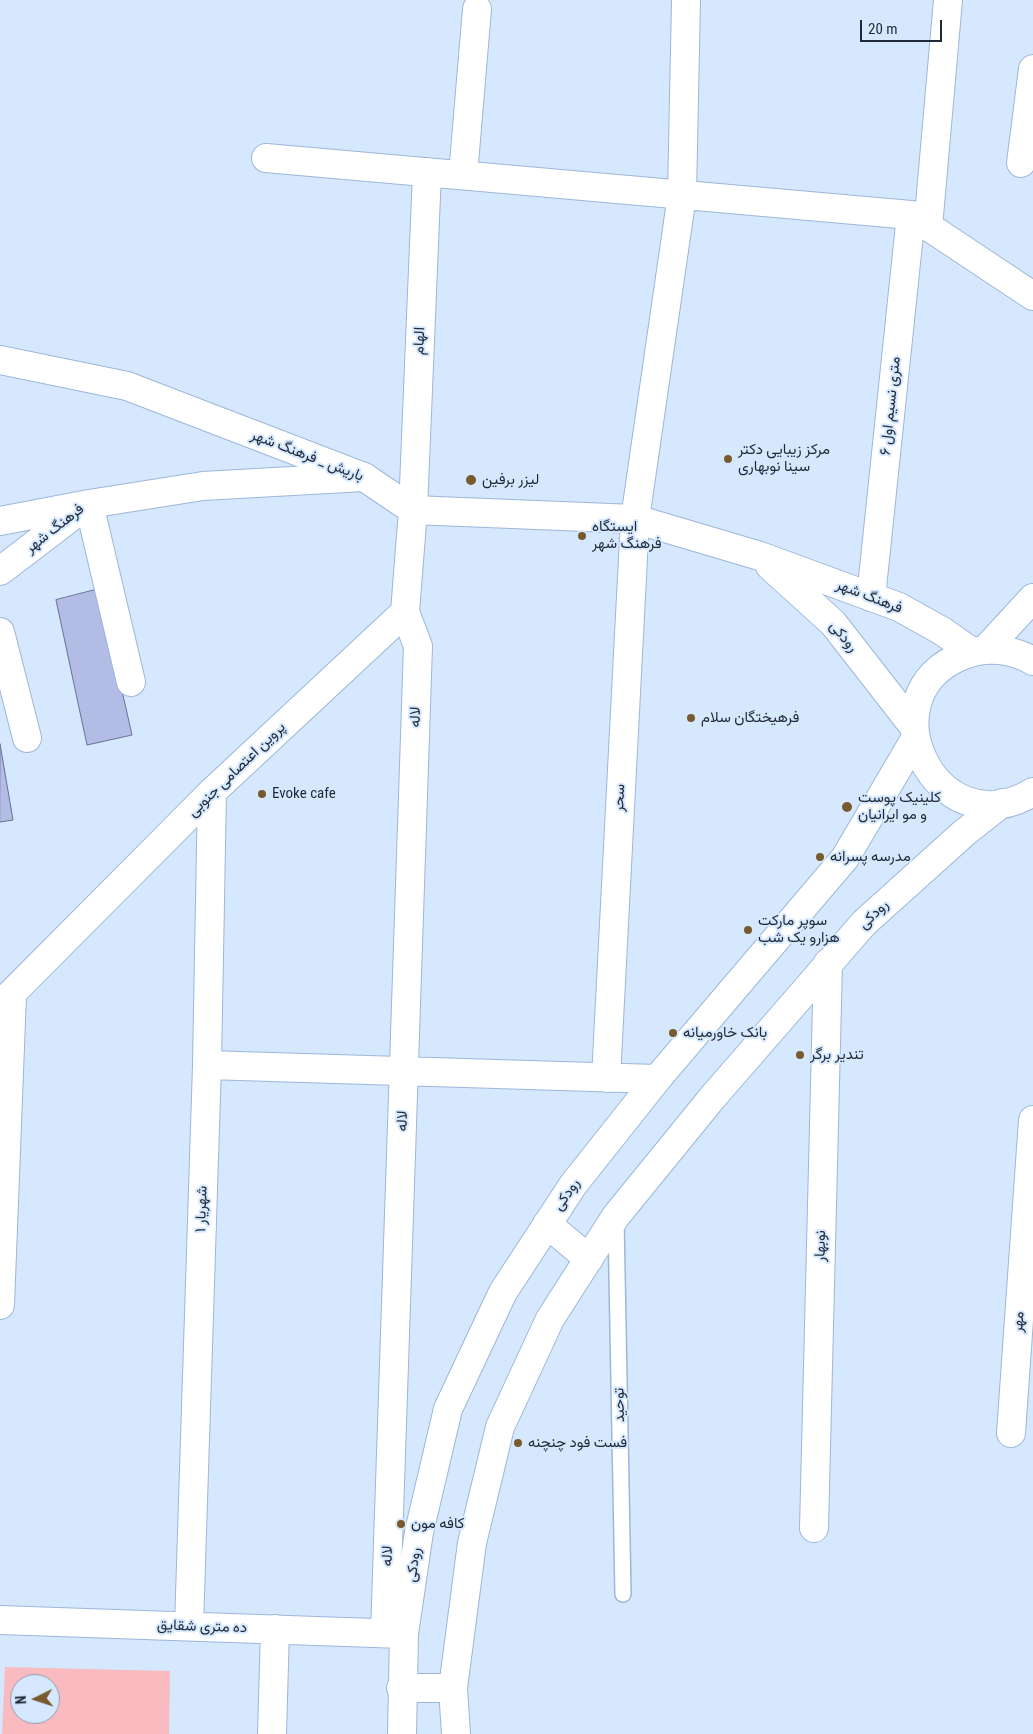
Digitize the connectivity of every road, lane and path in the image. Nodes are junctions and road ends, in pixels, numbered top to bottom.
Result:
1 (686, 0) edge
2 (948, 0) edge
3 (476, 9) dead end
4 (1033, 69) edge
5 (266, 158) dead end
6 (1021, 163) dead end
7 (428, 172) junction
8 (463, 176) junction
9 (682, 195) junction
10 (919, 221) junction
11 (1033, 296) edge
12 (0, 360) edge
13 (364, 477) junction
14 (88, 504) junction
15 (414, 510) junction
16 (634, 519) junction
17 (0, 521) edge
18 (760, 556) junction
19 (0, 571) edge
20 (871, 597) junction
21 (1033, 598) edge
22 (406, 612) junction
23 (0, 632) edge
24 (979, 650) junction
25 (1033, 661) edge
26 (131, 682) dead end
27 (915, 733) junction
28 (28, 738) dead end
29 (212, 792) junction
30 (1023, 798) edge
31 (828, 964) junction
32 (6, 1000) edge
33 (207, 1065) junction
34 (405, 1071) junction
35 (606, 1078) junction
36 (657, 1080) junction
37 (1033, 1120) edge
38 (616, 1216) junction
39 (547, 1224) junction
40 (589, 1259) junction
41 (0, 1304) edge
42 (1011, 1433) dead end
43 (814, 1528) dead end
44 (623, 1594) dead end
45 (0, 1620) edge
46 (189, 1626) junction
47 (275, 1630) junction
48 (395, 1633) junction
49 (401, 1688) junction
50 (453, 1688) junction
51 (272, 1734) edge
52 (402, 1734) edge
53 (456, 1734) edge

1 - 9 street, سحر
2 - 10 street, ۶ متری نسیم اول
3 - 8 street
4 - 6 street
5 - 7 street
7 - 8 street
7 - 15 street, الهام
8 - 9 street
9 - 10 street
9 - 16 street, سحر
10 - 11 street
10 - 20 street, ۶ متری نسیم اول
12 - 13 street, باریش _ فرهنگ شهر
13 - 14 street
13 - 15 street, باریش _ فرهنگ شهر
14 - 17 street, فرهنگ شهر
14 - 19 street, فرهنگ شهر
14 - 26 street
15 - 16 street
15 - 22 street
16 - 18 street
16 - 35 street, سحر
18 - 20 street, فرهنگ شهر
18 - 27 street, رودکی
20 - 24 street, فرهنگ شهر
21 - 24 street
22 - 29 street, پروین اعتصامی جنوبی
22 - 34 street, لاله
23 - 28 street
24 - 25 street
24 - 27 street
27 - 30 street
27 - 36 street, رودکى
29 - 32 street, پروین اعتصامی جنوبی
29 - 33 street, شهریار ۱
30 - 31 street, رودکى
31 - 38 street, رودکى
31 - 43 street, نوبهار
32 - 41 street
33 - 34 street
33 - 46 street, شهریار ۱
34 - 35 street
34 - 48 street, لاله
35 - 36 street
36 - 39 street, رودکى
37 - 42 street, مهر
38 - 40 street, رودکى
38 - 44 lane, توحید
39 - 40 street
39 - 48 street, رودکى
40 - 50 street, رودکى
45 - 46 street, ده متری شقایق
46 - 47 street, ده متری شقایق
47 - 48 street, ده متری شقایق
47 - 51 street
48 - 49 street, رودکى
49 - 50 street
49 - 52 street, رودکى
50 - 53 street, رودکى

